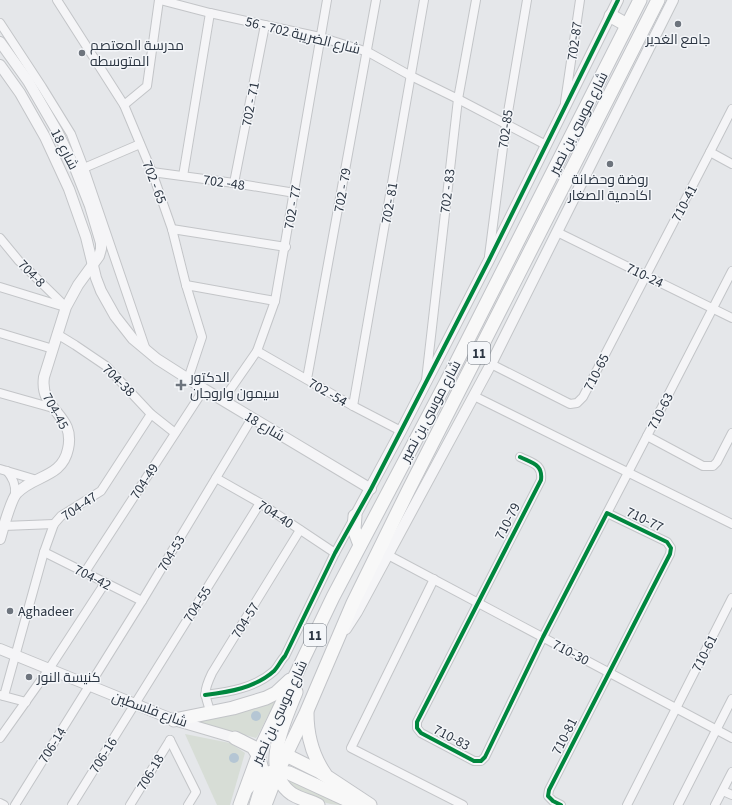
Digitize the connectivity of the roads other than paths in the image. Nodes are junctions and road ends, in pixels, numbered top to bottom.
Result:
1 (57, 0) edge
2 (160, 0) edge
3 (327, 0) edge
4 (376, 0) edge
5 (424, 0) edge
6 (476, 0) edge
7 (527, 0) edge
8 (580, 0) edge
9 (618, 0) edge
10 (640, 0) edge
11 (658, 0) edge
12 (673, 0) edge
13 (210, 13) junction
14 (611, 16) junction
15 (0, 23) edge
16 (266, 25) junction
17 (627, 25) junction
18 (320, 37) junction
19 (0, 42) edge
20 (368, 52) junction
21 (0, 65) edge
22 (411, 76) junction
23 (458, 99) junction
24 (124, 105) junction
25 (565, 107) junction
26 (731, 114) edge
27 (506, 124) junction
28 (140, 144) junction
29 (546, 145) junction
30 (710, 152) junction
31 (73, 153) junction
32 (732, 164) edge
33 (84, 168) junction
34 (152, 172) junction
35 (182, 176) junction
36 (234, 183) junction
37 (295, 193) junction
38 (172, 229) junction
39 (558, 232) junction
40 (0, 238) edge
41 (286, 247) junction
42 (489, 260) junction
43 (93, 265) junction
44 (732, 271) edge
45 (645, 275) junction
46 (186, 285) junction
47 (0, 287) edge
48 (275, 301) junction
49 (66, 307) junction
50 (713, 309) junction
51 (732, 318) edge
52 (0, 333) edge
53 (57, 334) junction
54 (53, 349) junction
55 (146, 351) junction
56 (257, 351) junction
57 (491, 364) junction
58 (188, 379) junction
59 (307, 380) junction
60 (425, 383) junction
61 (204, 389) junction
62 (0, 393) edge
63 (474, 396) junction
64 (222, 400) junction
65 (353, 406) junction
66 (53, 408) junction
67 (151, 414) junction
68 (252, 418) junction
69 (401, 431) junction
70 (175, 433) junction
71 (732, 433) edge
72 (647, 436) junction
73 (520, 457) dead end
74 (3, 470) edge
75 (628, 473) junction
76 (216, 478) junction
77 (37, 480) junction
78 (371, 489) junction
79 (15, 494) junction
80 (260, 503) junction
81 (607, 513) junction
82 (355, 516) junction
83 (54, 524) junction
84 (732, 524) edge
85 (4, 526) junction
86 (300, 530) junction
87 (0, 539) edge
88 (360, 545) junction
89 (44, 552) junction
90 (335, 553) junction
91 (388, 555) junction
92 (85, 572) junction
93 (434, 579) junction
94 (105, 583) junction
95 (333, 597) junction
96 (732, 598) edge
97 (142, 602) junction
98 (478, 602) junction
99 (543, 637) junction
100 (337, 640) junction
101 (0, 649) edge
102 (15, 654) junction
103 (49, 669) junction
104 (297, 673) junction
105 (609, 673) junction
106 (88, 686) junction
107 (205, 695) junction
108 (2, 696) edge
109 (732, 699) edge
110 (26, 702) junction
111 (135, 705) junction
112 (676, 708) junction
113 (308, 709) junction
114 (211, 714) junction
115 (174, 720) junction
116 (716, 730) junction
117 (0, 738) edge
118 (235, 738) joint
119 (732, 738) edge
120 (260, 750) junction
121 (281, 752) junction
122 (278, 771) junction
123 (732, 772) edge
124 (263, 773) junction
125 (327, 777) junction
126 (722, 791) junction
127 (732, 795) edge
128 (241, 799) edge
129 (0, 803) edge
130 (4, 805) edge
131 (15, 805) edge
132 (72, 805) edge
133 (130, 805) edge
134 (188, 805) edge
135 (256, 805) edge
136 (265, 805) edge
137 (318, 805) edge
138 (358, 805) edge
139 (370, 805) edge
140 (463, 805) edge
141 (561, 805) edge
142 (627, 805) edge
143 (678, 805) edge
144 (715, 805) edge

1 - 24 street, 702 - 65
2 - 13 street, شارع الضريبة 702 - 56
2 - 24 street
3 - 18 street, 702 - 77
4 - 20 street, 702 - 79
5 - 22 street, 702- 81
6 - 23 street, 702 - 83
7 - 27 street, 702-85
8 - 25 street, 702-87
9 - 14 street
10 - 17 main road, شارع موسى بن نصير / 11
11 - 100 main road, شارع موسى بن نصير / 11
12 - 39 street
13 - 16 street, شارع الضريبة 702 - 56
13 - 35 street
14 - 17 main road
14 - 25 street
15 - 31 street
16 - 18 street, شارع الضريبة 702 - 56
16 - 36 street, 702 - 71
17 - 88 main road, شارع موسى بن نصير / 11
18 - 20 street, شارع الضريبة 702 - 56
18 - 37 street, 702 - 77
19 - 31 street, شارع 18
20 - 22 street, شارع الضريبة 702 - 56
20 - 59 street, 702 - 79
21 - 43 street, شارع 18
22 - 23 street, شارع الضريبة 702 - 56
22 - 65 street, 702- 81
23 - 27 street, شارع الضريبة 702 - 56
23 - 60 street, 702 - 83
24 - 28 street, 702 - 65
25 - 29 street
26 - 30 street, 710-41
27 - 29 street, شارع الضريبة 702 - 56
27 - 42 street, 702-85
28 - 33 street
28 - 34 street, 702 - 65
29 - 42 street
30 - 32 street
30 - 45 street, 710-41
31 - 33 street
31 - 43 street, شارع 18
33 - 55 street
34 - 35 street, 702 -48
34 - 38 street, 702 - 65
35 - 36 street, 702 -48
36 - 37 street, 702 -48
37 - 41 street, 702 - 77
38 - 41 street
38 - 46 street, 702 - 65
39 - 45 street, 710-24
39 - 57 street
40 - 49 street, 704-8
41 - 48 street, 702 - 77
42 - 60 street
43 - 49 street, 704-45
43 - 55 street, شارع 18
44 - 50 street
45 - 50 street, 710-24
45 - 57 street, 710-65
46 - 48 street
46 - 58 street, 702 - 65
47 - 49 street
48 - 56 street, 702 - 77
49 - 53 street, 704-45
50 - 51 street, 710-24
50 - 72 street, 710-63
52 - 54 street
53 - 54 street, 704-45
53 - 67 street, 704-38
54 - 66 street, 704-45
55 - 58 street, شارع 18
56 - 59 street, 702 -54
56 - 64 street, 702 - 77
57 - 63 street
58 - 61 street, شارع 18
59 - 65 street, 702 -54
60 - 69 street
61 - 64 street, شارع 18
61 - 70 street, 704-49
62 - 66 street
63 - 75 street
63 - 91 street
64 - 68 street, شارع 18
65 - 69 street, 702 -54
66 - 77 street, 704-45
67 - 70 street, 704-38
67 - 83 street, 704-47
68 - 76 street, 704-53
68 - 78 street, شارع 18
69 - 78 street
70 - 92 street, 704-49
71 - 72 street, 710-63
72 - 75 street
73 - 98 street, 710-79
74 - 77 street
74 - 79 street
75 - 81 street
75 - 84 street
76 - 80 street, 704-40
76 - 97 street, 704-53
77 - 79 street, 704-45
78 - 82 street
79 - 85 street
80 - 86 street, 704-40
80 - 111 street, 704-55
81 - 99 street, 710-77
81 - 105 street, 710-77
82 - 88 main road
82 - 90 street
83 - 85 street
83 - 89 street, 704-47
85 - 87 street
86 - 90 street, 704-40
86 - 107 street, 704-57
88 - 95 main road, شارع موسى بن نصير / 11
89 - 92 street, 704-42
89 - 102 street, 704-47
90 - 107 street
91 - 93 street, 710-30
91 - 100 street
92 - 94 street, 704-42
93 - 98 street, 710-30
93 - 140 street
94 - 97 street, 704-42
94 - 103 street
95 - 104 main road, شارع موسى بن نصير / 11
95 - 121 main road
96 - 112 street, 710-61
97 - 106 street, 704-53
98 - 99 street, 710-30
98 - 99 street, 710-83
99 - 105 street, 710-30
100 - 113 main road, شارع موسى بن نصير / 11
101 - 102 street, شارع فلسطين
102 - 103 street, شارع فلسطين
102 - 108 street, 704-47
103 - 106 street, شارع فلسطين
103 - 110 street
104 - 114 main road
104 - 120 main road, شارع موسى بن نصير / 11
105 - 112 street, 710-30
105 - 141 street, 710-81
106 - 111 street, شارع فلسطين
106 - 131 street, 706-14
107 - 114 street
108 - 110 street
109 - 116 street
110 - 117 street
111 - 115 street, شارع فلسطين
111 - 132 street, 706-16
112 - 116 street, 710-30
112 - 142 street
113 - 121 main road, شارع موسى بن نصير / 11
113 - 125 main road
114 - 115 main road
115 - 118 street, شارع فلسطين
116 - 119 street, 710-30
116 - 143 street
118 - 120 main road
120 - 121 main road
120 - 124 main road
120 - 128 main road, شارع موسى بن نصير / 11
121 - 122 main road, شارع موسى بن نصير
121 - 125 main road
122 - 124 main road
122 - 136 main road, شارع موسى بن نصير
122 - 137 main road
122 - 138 main road
123 - 126 street
124 - 128 main road
124 - 135 main road
125 - 139 main road
126 - 127 street
126 - 144 street
129 - 130 street
133 - 134 street, 706-18

